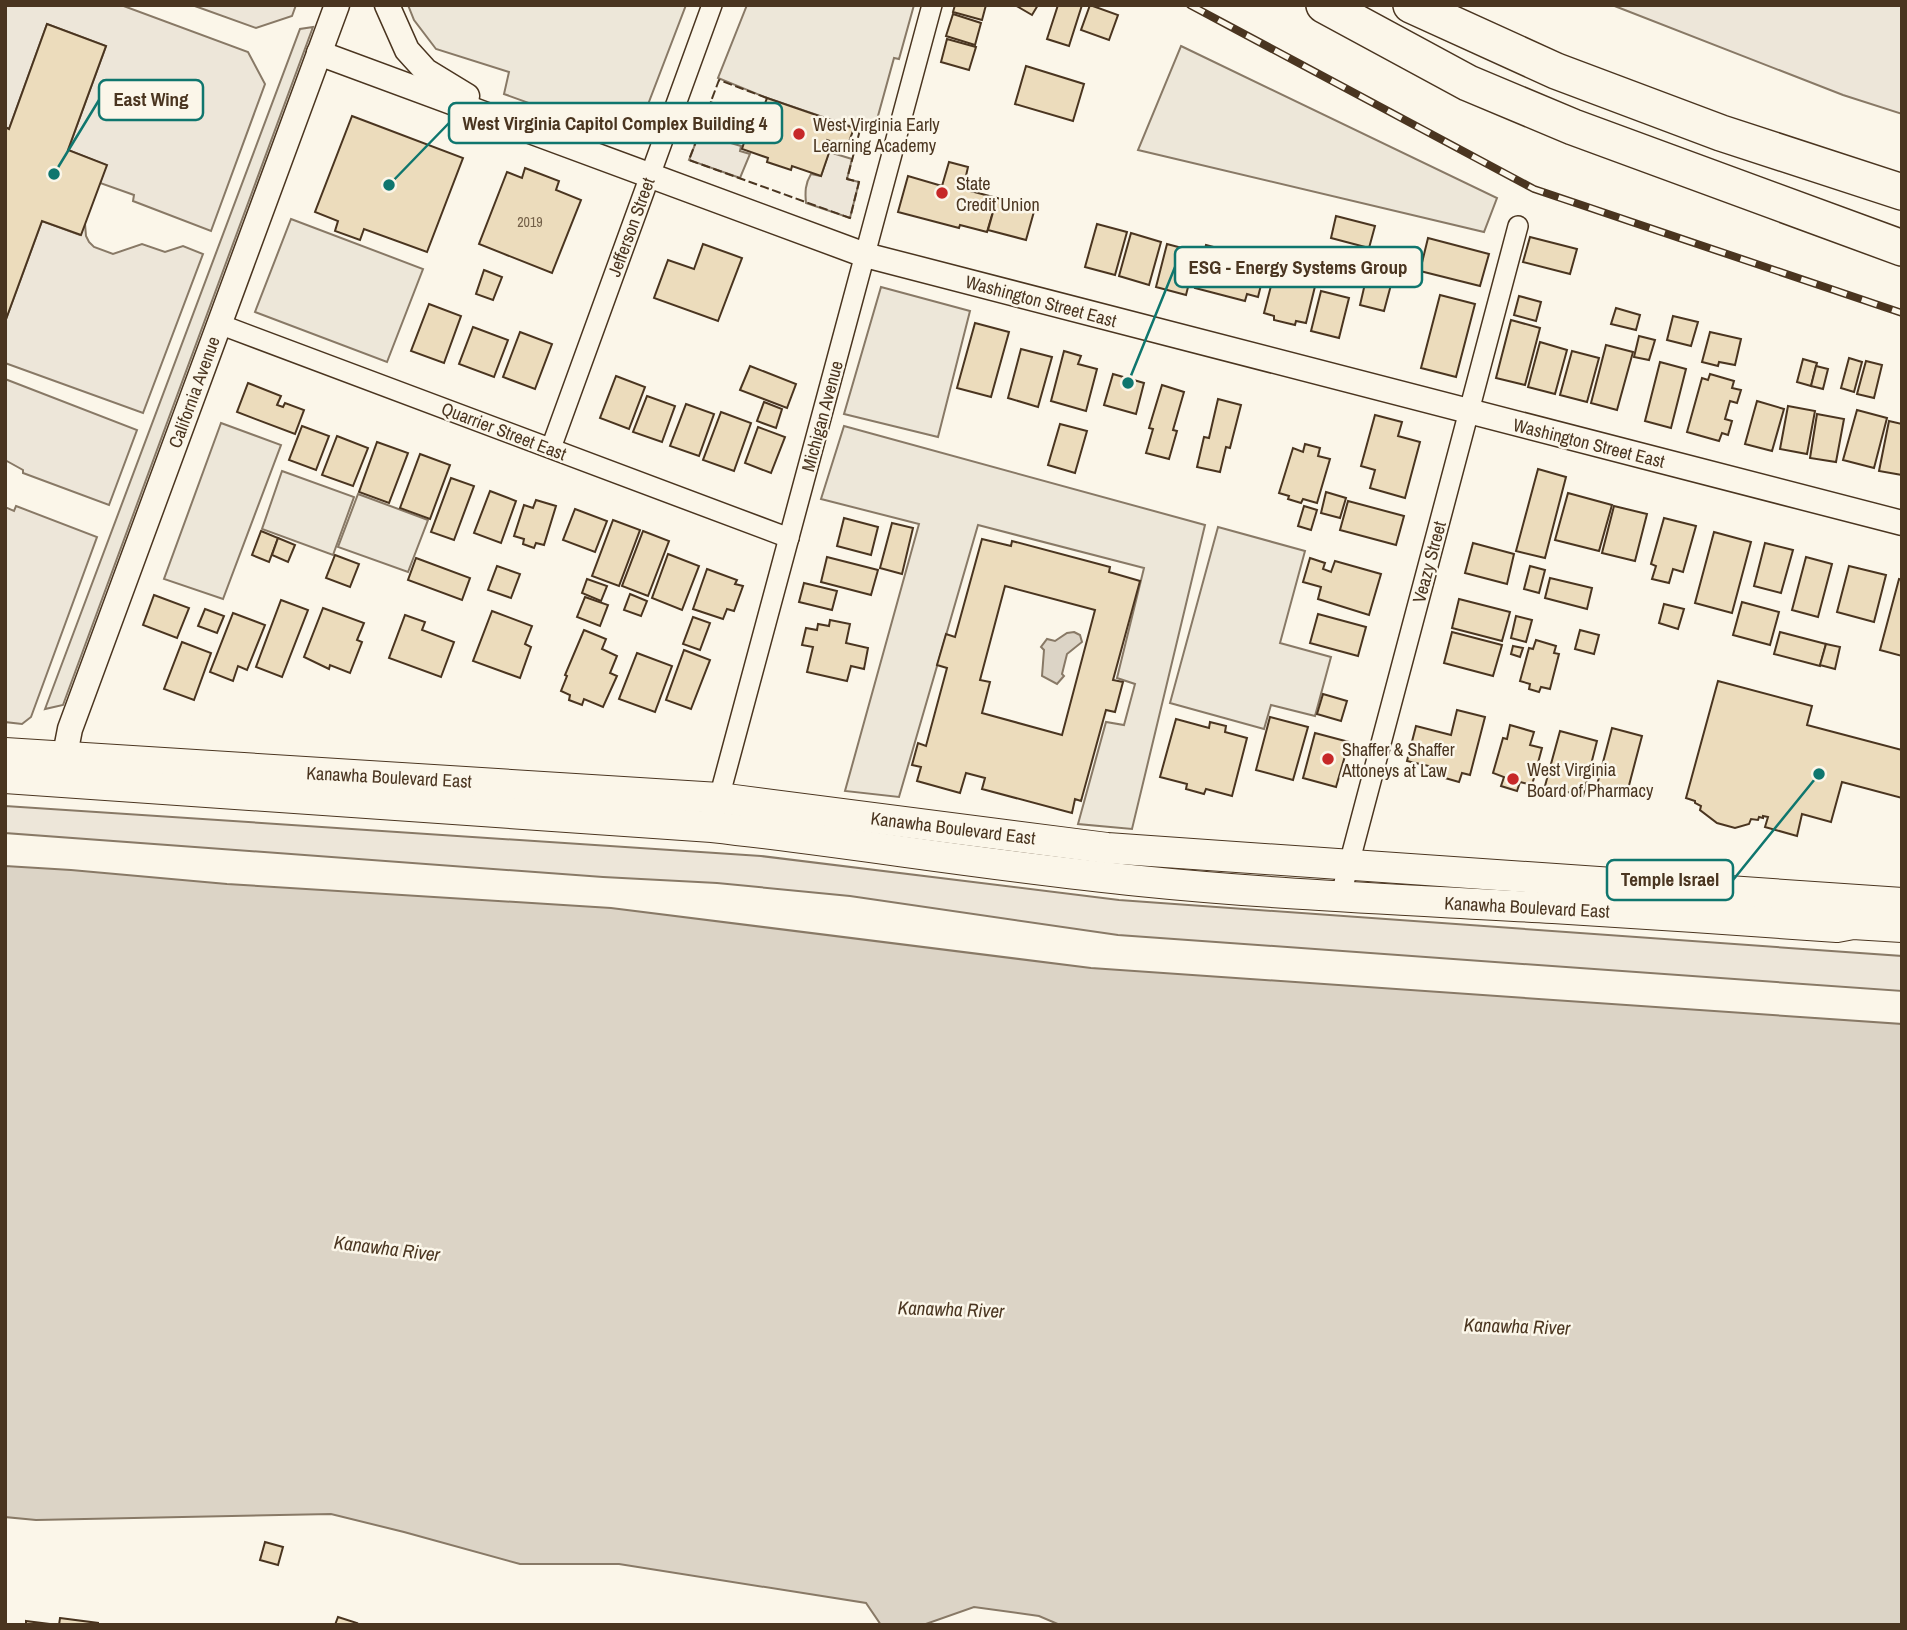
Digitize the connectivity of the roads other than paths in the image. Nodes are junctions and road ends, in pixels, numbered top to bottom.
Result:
1 (337, 5) edge
2 (387, 5) edge
3 (712, 5) edge
4 (932, 5) edge
5 (1324, 5) edge
6 (1411, 5) edge
7 (319, 53) junction
8 (488, 116) junction
9 (650, 175) junction
10 (1902, 192) edge
11 (1518, 226) dead end
12 (1902, 248) edge
13 (865, 255) junction
14 (219, 324) junction
15 (1469, 412) junction
16 (551, 448) junction
17 (1902, 523) edge
18 (789, 538) junction
19 (5, 753) edge
20 (62, 769) junction
21 (5, 778) edge
22 (719, 798) junction
23 (712, 827) junction
24 (1349, 866) junction
25 (1340, 898) junction
26 (1902, 903) edge
27 (1837, 927) junction
28 (1902, 927) edge
29 (1902, 940) edge

1 - 7 street, California Avenue
2 - 8 street
3 - 9 street, Jefferson Street
4 - 13 street, Michigan Avenue
5 - 12 highway
6 - 10 highway
7 - 8 street, Washington Street East
7 - 14 street, California Avenue
8 - 9 street, Washington Street East
9 - 13 street, Washington Street East
9 - 16 street, Jefferson Street
11 - 15 street, Veazy Street
13 - 15 street, Washington Street East
13 - 18 street, Michigan Avenue
14 - 16 street, Quarrier Street East
14 - 20 street, California Avenue
15 - 17 street, Washington Street East
15 - 24 street, Veazy Street
16 - 18 street, Quarrier Street East
18 - 22 street, Michigan Avenue
19 - 20 main road, Kanawha Boulevard East
20 - 21 main road, Kanawha Boulevard East
20 - 22 main road, Kanawha Boulevard East
20 - 23 main road, Kanawha Boulevard East
22 - 23 street, Michigan Avenue
22 - 24 main road, Kanawha Boulevard East
23 - 25 main road, Kanawha Boulevard East
24 - 25 street, Veazy Street
24 - 26 main road, Kanawha Boulevard East
25 - 27 main road, Kanawha Boulevard East
27 - 28 main road, Kanawha Boulevard East
27 - 29 main road, Kanawha Boulevard East

